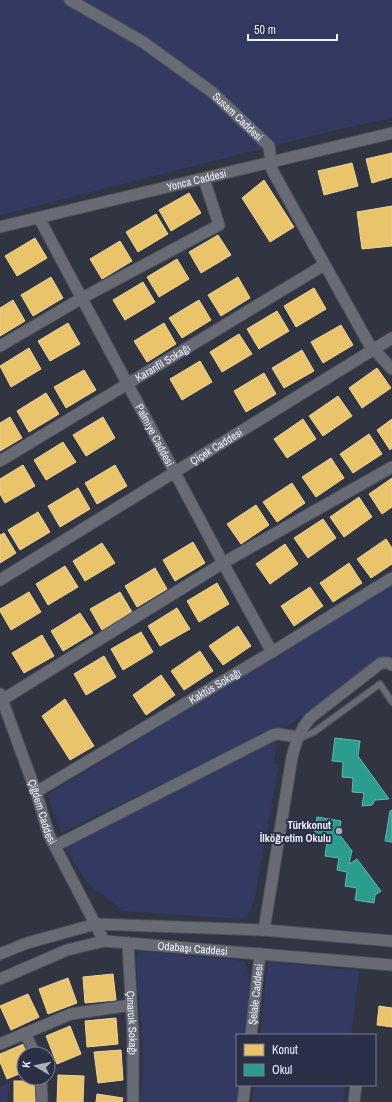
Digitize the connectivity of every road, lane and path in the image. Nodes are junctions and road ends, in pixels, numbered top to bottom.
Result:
1 (70, 0) edge
2 (392, 133) edge
3 (271, 162) junction
4 (204, 179) junction
5 (39, 218) junction
6 (0, 227) edge
7 (324, 264) junction
8 (82, 298) junction
9 (392, 338) edge
10 (0, 346) edge
11 (374, 350) junction
12 (392, 369) edge
13 (128, 384) junction
14 (0, 461) edge
15 (392, 467) edge
16 (175, 472) junction
17 (223, 563) junction
18 (392, 578) edge
19 (0, 580) edge
20 (272, 652) junction
21 (390, 664) edge
22 (1, 697) edge
23 (392, 702) edge
24 (298, 736) junction
25 (36, 792) junction
26 (55, 846) junction
27 (96, 924) junction
28 (264, 930) junction
29 (104, 941) junction
30 (392, 941) edge
31 (128, 943) junction
32 (0, 954) edge
33 (260, 954) junction
34 (392, 965) edge
35 (0, 979) edge
36 (131, 1005) junction
37 (25, 1032) junction
38 (251, 1034) edge
39 (0, 1044) edge
40 (31, 1046) edge
41 (41, 1086) edge
42 (245, 1086) edge
43 (356, 1086) edge
44 (42, 1102) edge
45 (133, 1102) edge
46 (243, 1102) edge
47 (354, 1102) edge

1 - 3 street, Susam Caddesi
2 - 3 street, Yonca Caddesi
3 - 4 street, Yonca Caddesi
3 - 7 street, Susam Caddesi
4 - 5 street, Yonca Caddesi
4 - 8 street
5 - 6 street, Yonca Caddesi
5 - 8 street, Palmiye Caddesi
7 - 11 street, Susam Caddesi
7 - 13 street, Karanfil Sokağı
8 - 10 street
8 - 13 street, Palmiye Caddesi
9 - 11 street, Çiçek Caddesi
11 - 12 street, Susam Caddesi
11 - 16 street, Çiçek Caddesi
13 - 14 street, Karanfil Sokağı
13 - 16 street, Palmiye Caddesi
15 - 17 street
16 - 17 street, Palmiye Caddesi
16 - 19 street, Çiçek Caddesi
17 - 20 street, Palmiye Caddesi
17 - 22 street
18 - 20 street, Kaktüs Sokağı
20 - 25 street, Kaktüs Sokağı
21 - 24 street
22 - 25 street, Çiğdem Caddesi
23 - 24 lane
24 - 26 street
24 - 28 street
25 - 26 street, Çiğdem Caddesi
26 - 27 street, Çiğdem Caddesi
27 - 28 street, Odabaşı Caddesi
27 - 29 street, Çiğdem Caddesi
27 - 32 street, Odabaşı Caddesi
28 - 30 street, Odabaşı Caddesi
29 - 31 street, Odabaşı Caddesi
29 - 35 street, Odabaşı Caddesi
31 - 33 street, Odabaşı Caddesi
31 - 36 street, Çınarcık Sokağı
33 - 34 street, Odabaşı Caddesi
33 - 38 street, Şelale Caddesi
36 - 37 street
36 - 45 street, Çınarcık Sokağı
37 - 39 street
37 - 40 street
41 - 44 street
42 - 46 street
43 - 47 street

